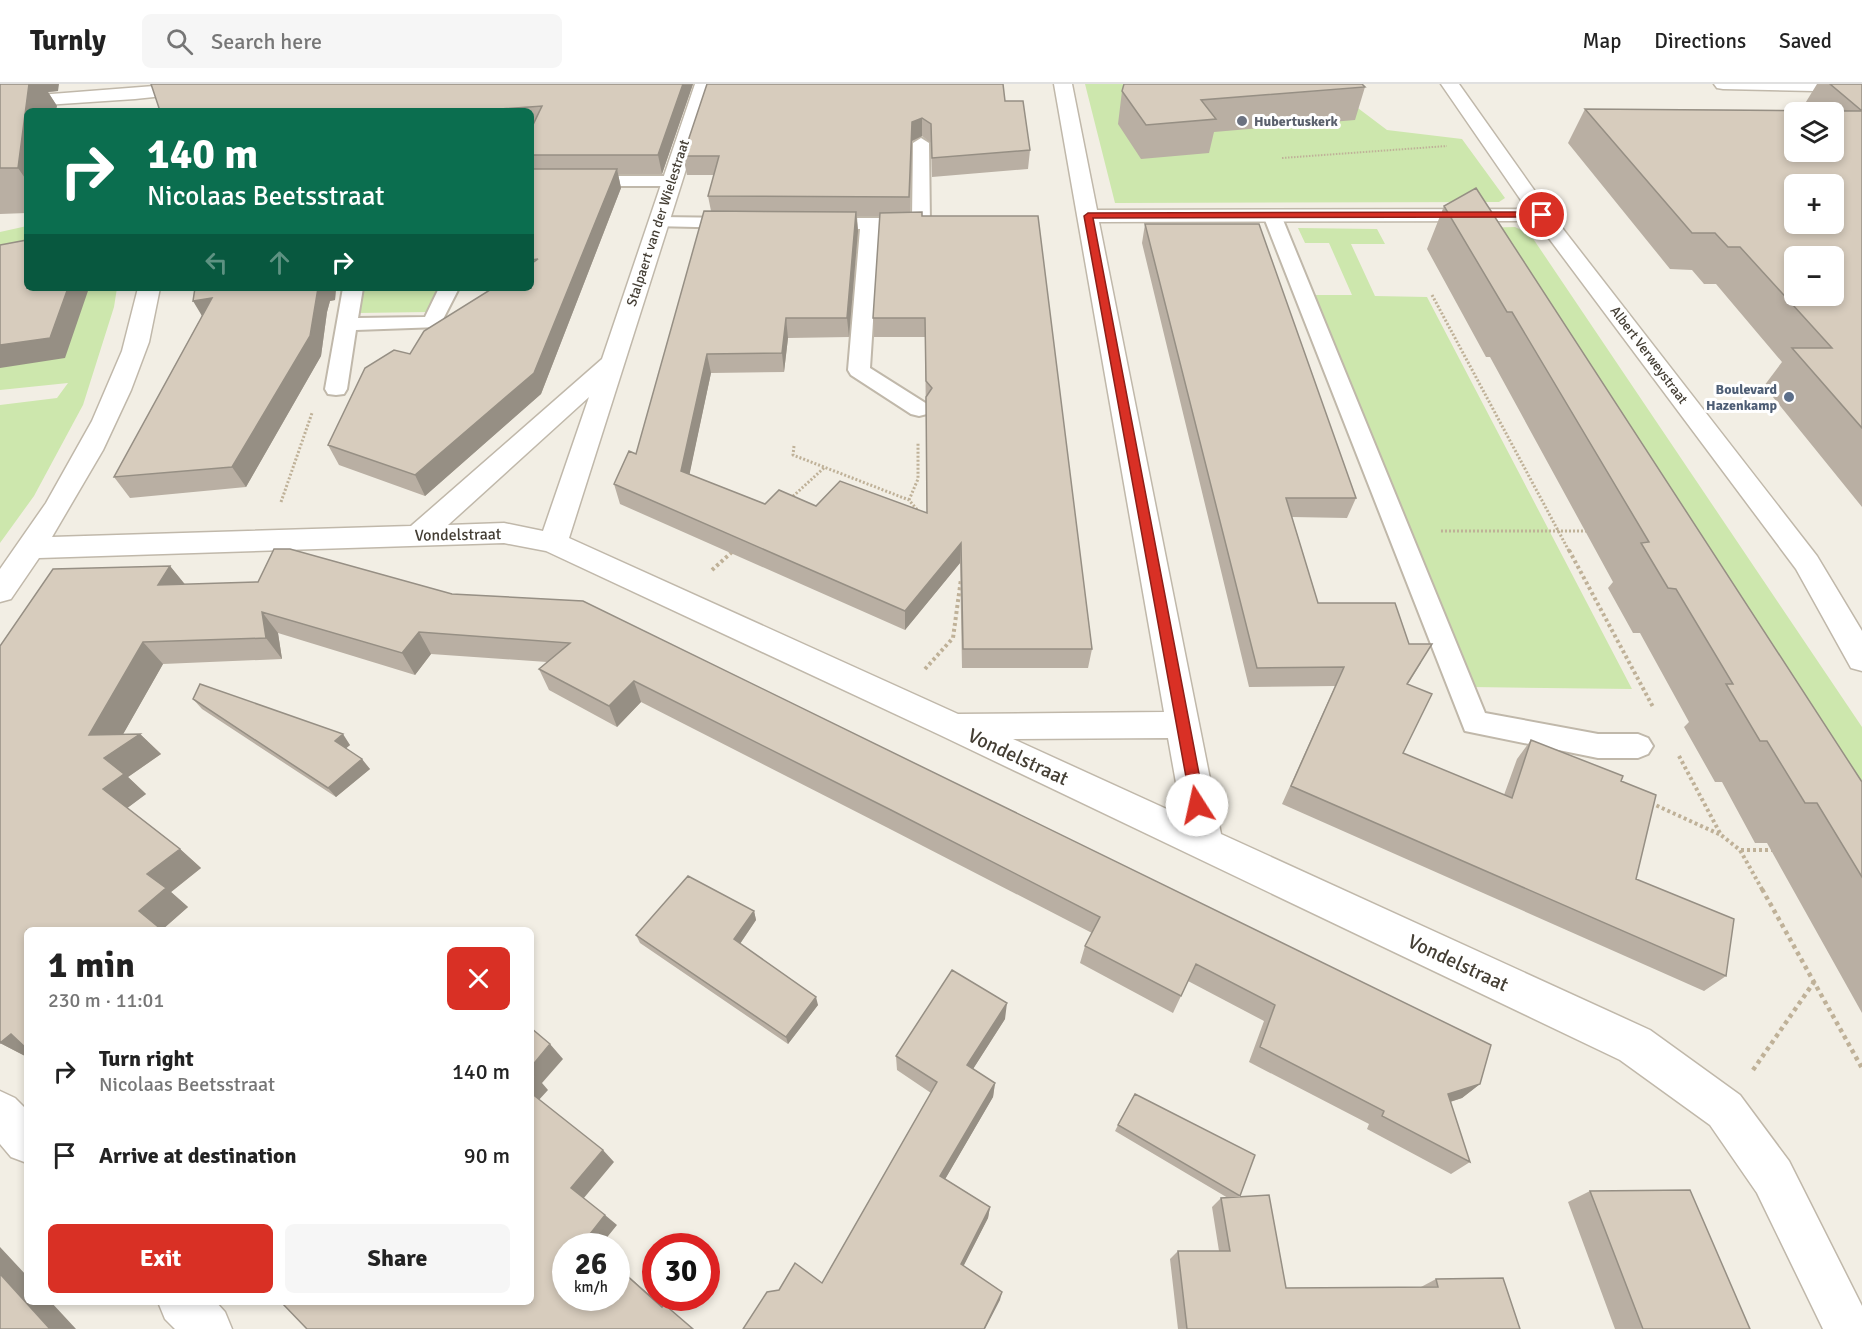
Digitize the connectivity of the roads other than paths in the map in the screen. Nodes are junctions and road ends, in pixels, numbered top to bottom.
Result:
1 (108, 84) edge
2 (230, 84) edge
3 (704, 84) edge
4 (1063, 84) edge
5 (1450, 84) edge
6 (1724, 84) edge
7 (1758, 85) edge
8 (1862, 87) edge
9 (0, 91) edge
10 (137, 96) edge
11 (0, 103) edge
12 (921, 143) edge
13 (534, 181) edge
14 (672, 181) junction
15 (1272, 215) junction
16 (1542, 215) junction
17 (1088, 216) junction
18 (659, 222) junction
19 (753, 223) edge
20 (800, 223) edge
21 (870, 223) junction
22 (148, 291) edge
23 (352, 291) edge
24 (448, 291) edge
25 (347, 324) junction
26 (613, 362) junction
27 (336, 389) road end
28 (919, 409) road end
29 (419, 535) junction
30 (553, 543) junction
31 (31, 548) junction
32 (0, 591) edge
33 (1862, 659) edge
34 (1183, 725) junction
35 (952, 726) junction
36 (1638, 746) dead end
37 (1205, 845) junction
38 (0, 1113) edge
39 (24, 1138) edge
40 (185, 1305) edge
41 (208, 1329) edge
42 (1848, 1329) edge

1 - 9 street
2 - 10 street
3 - 14 street, Stalpaert van der Wielestraat
4 - 17 street
5 - 16 street, Albert Verweystraat
6 - 7 street
7 - 8 street
10 - 11 street
12 - 21 lane
13 - 14 lane
14 - 18 street, Stalpaert van der Wielestraat
15 - 16 street
15 - 17 street
15 - 36 lane
16 - 33 street, Albert Verweystraat
17 - 34 street
18 - 19 lane
18 - 26 street, Stalpaert van der Wielestraat
20 - 21 lane
21 - 28 lane
22 - 31 street
23 - 25 lane
24 - 25 lane
25 - 27 lane
26 - 29 street
26 - 30 street, Stalpaert van der Wielestraat
29 - 30 street, Vondelstraat
29 - 31 street, Vondelstraat
30 - 35 street, Vondelstraat
31 - 32 street
34 - 35 street, Vondelstraat
34 - 37 street
35 - 37 street, Vondelstraat
37 - 42 street, Vondelstraat
38 - 39 street
40 - 41 street

